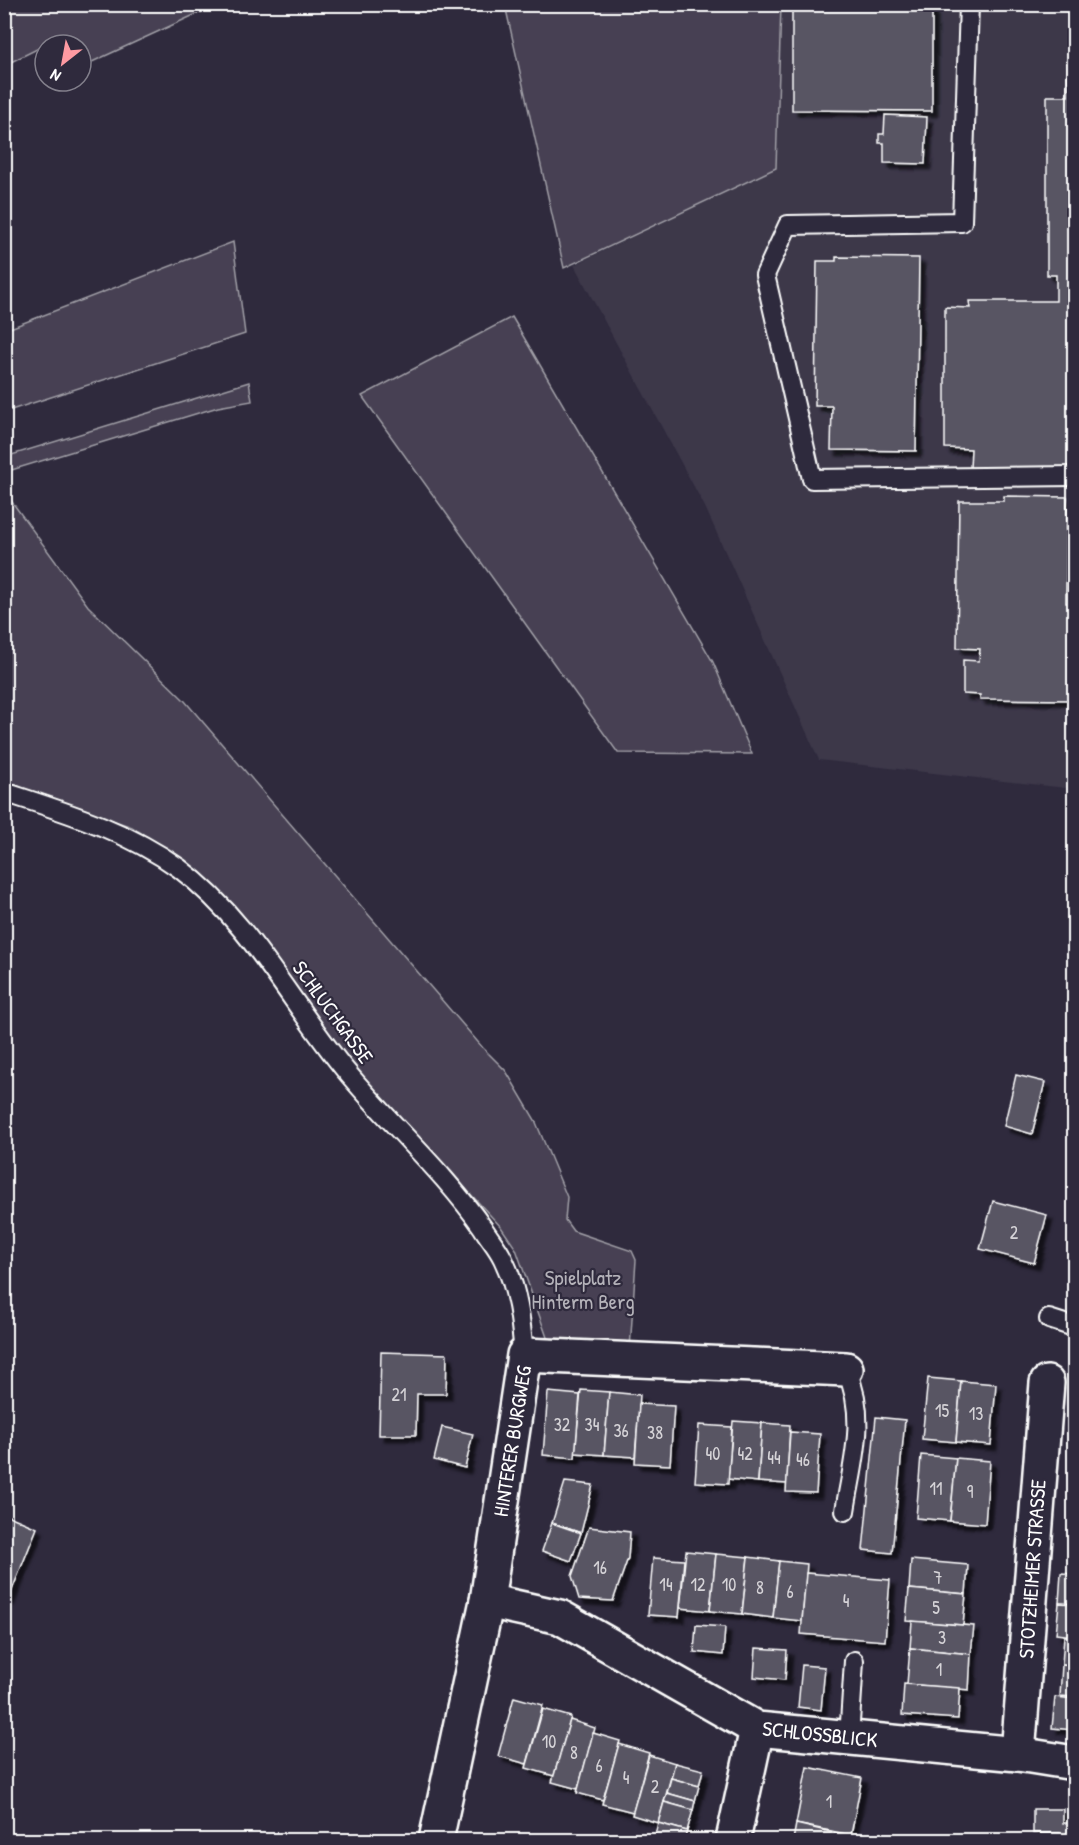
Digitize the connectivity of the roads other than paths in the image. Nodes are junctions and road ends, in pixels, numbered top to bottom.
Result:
1 (969, 4) edge
2 (1074, 476) edge
3 (4, 792) edge
4 (1049, 1319) dead end
5 (1074, 1327) edge
6 (524, 1355) junction
7 (846, 1369) joint
8 (1047, 1383) dead end
9 (845, 1511) dead end
10 (487, 1601) junction
11 (854, 1661) dead end
12 (757, 1728) junction
13 (849, 1737) junction
14 (1018, 1754) junction
15 (1074, 1763) edge
16 (436, 1840) edge
17 (733, 1840) edge

1 - 2 lane
3 - 6 lane, SCHLUCHGASSE
4 - 5 lane
6 - 7 street, HINTERER BURGWEG
6 - 10 street, HINTERER BURGWEG
7 - 9 lane
8 - 14 street, STOTZHEIMER STRASSE
10 - 12 street, SCHLOSSBLICK
10 - 16 street, HINTERER BURGWEG
11 - 13 lane
12 - 13 street, SCHLOSSBLICK
12 - 17 street
13 - 14 street, SCHLOSSBLICK
14 - 15 street, SCHLOSSBLICK

